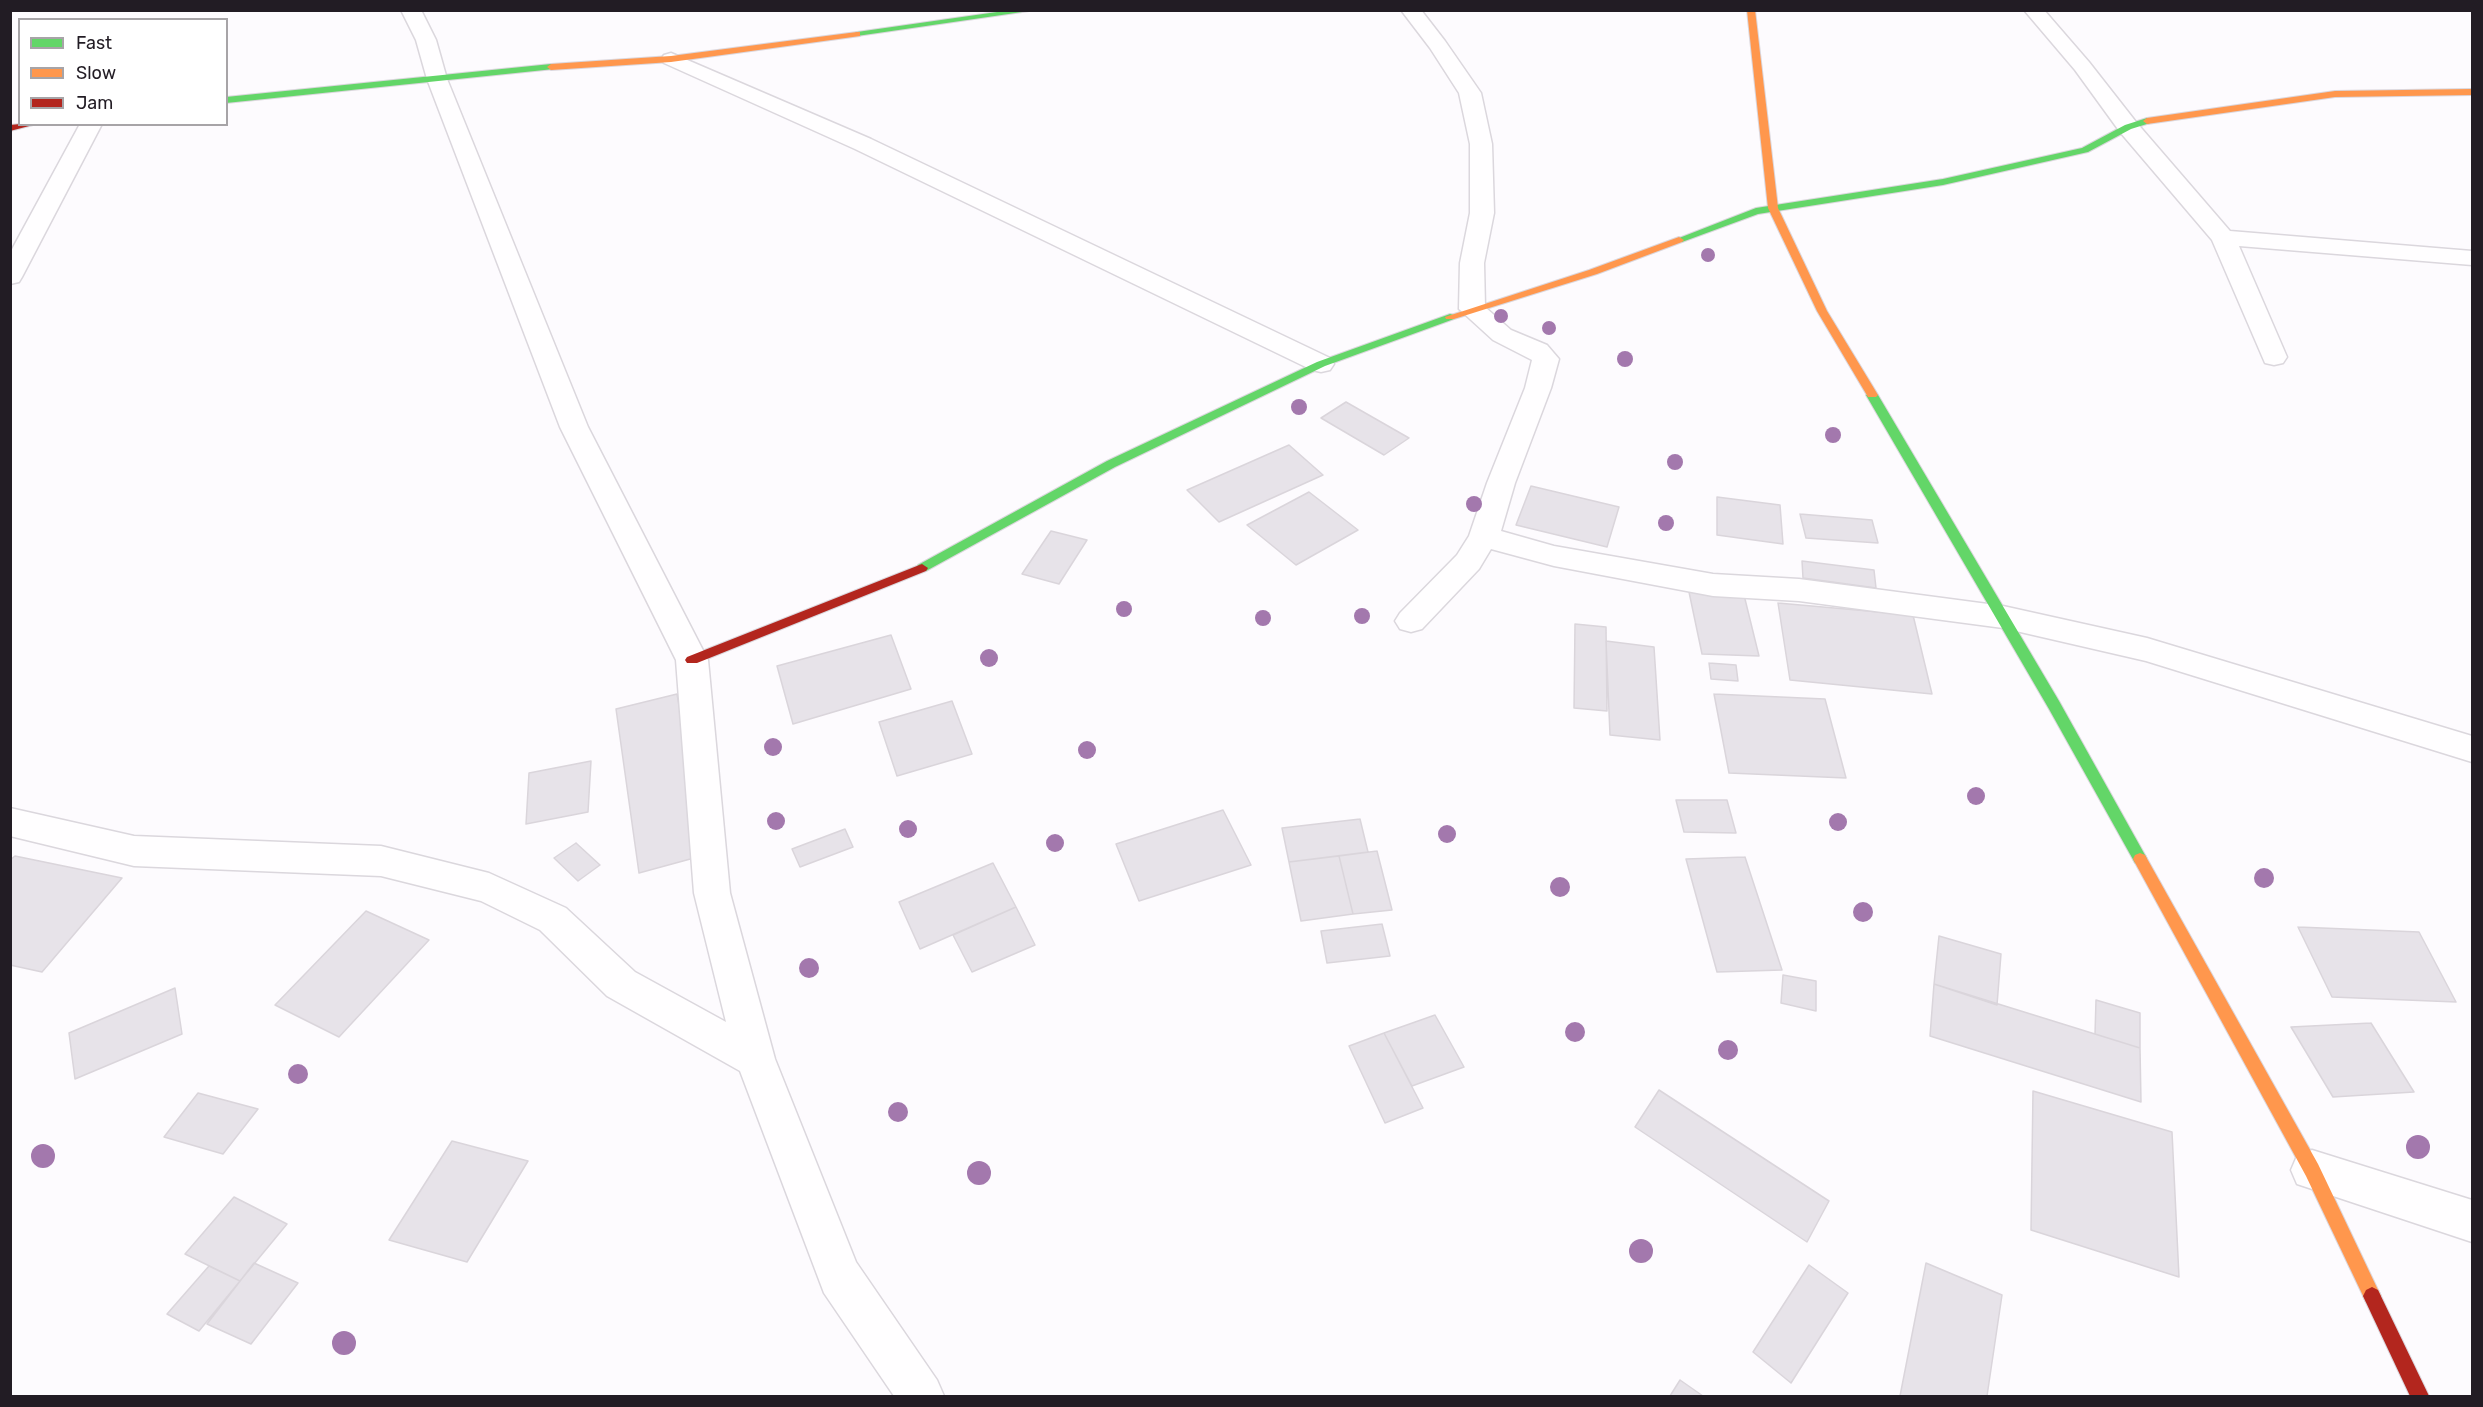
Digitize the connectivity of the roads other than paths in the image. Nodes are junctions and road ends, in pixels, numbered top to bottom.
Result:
1 (411, 10) edge
2 (1032, 10) edge
3 (1410, 10) edge
4 (1751, 10) edge
5 (2033, 10) edge
6 (671, 59) junction
7 (437, 80) junction
8 (2472, 92) edge
9 (228, 100) edge
10 (90, 126) edge
11 (2128, 128) junction
12 (1773, 208) junction
13 (2223, 238) junction
14 (2472, 258) edge
15 (10, 277) edge
16 (1472, 309) junction
17 (2274, 357) dead end
18 (1321, 364) junction
19 (1484, 537) junction
20 (2003, 617) junction
21 (1411, 621) dead end
22 (693, 660) junction
23 (2472, 749) edge
24 (10, 822) edge
25 (755, 1059) junction
26 (2312, 1170) junction
27 (2472, 1221) edge
28 (921, 1396) edge
29 (2420, 1396) edge

1 - 7 street
2 - 6 street
3 - 16 street
4 - 12 street
5 - 11 street
6 - 7 street
6 - 18 street
7 - 9 street
7 - 22 street
8 - 11 street
10 - 15 street
11 - 12 street
11 - 13 street
12 - 16 street
12 - 20 street
13 - 14 street
13 - 17 street
16 - 18 street
16 - 19 street
18 - 22 street
19 - 20 street
19 - 21 street
20 - 23 street
20 - 26 street
22 - 25 street
24 - 25 street
25 - 28 street
26 - 27 street
26 - 29 street

